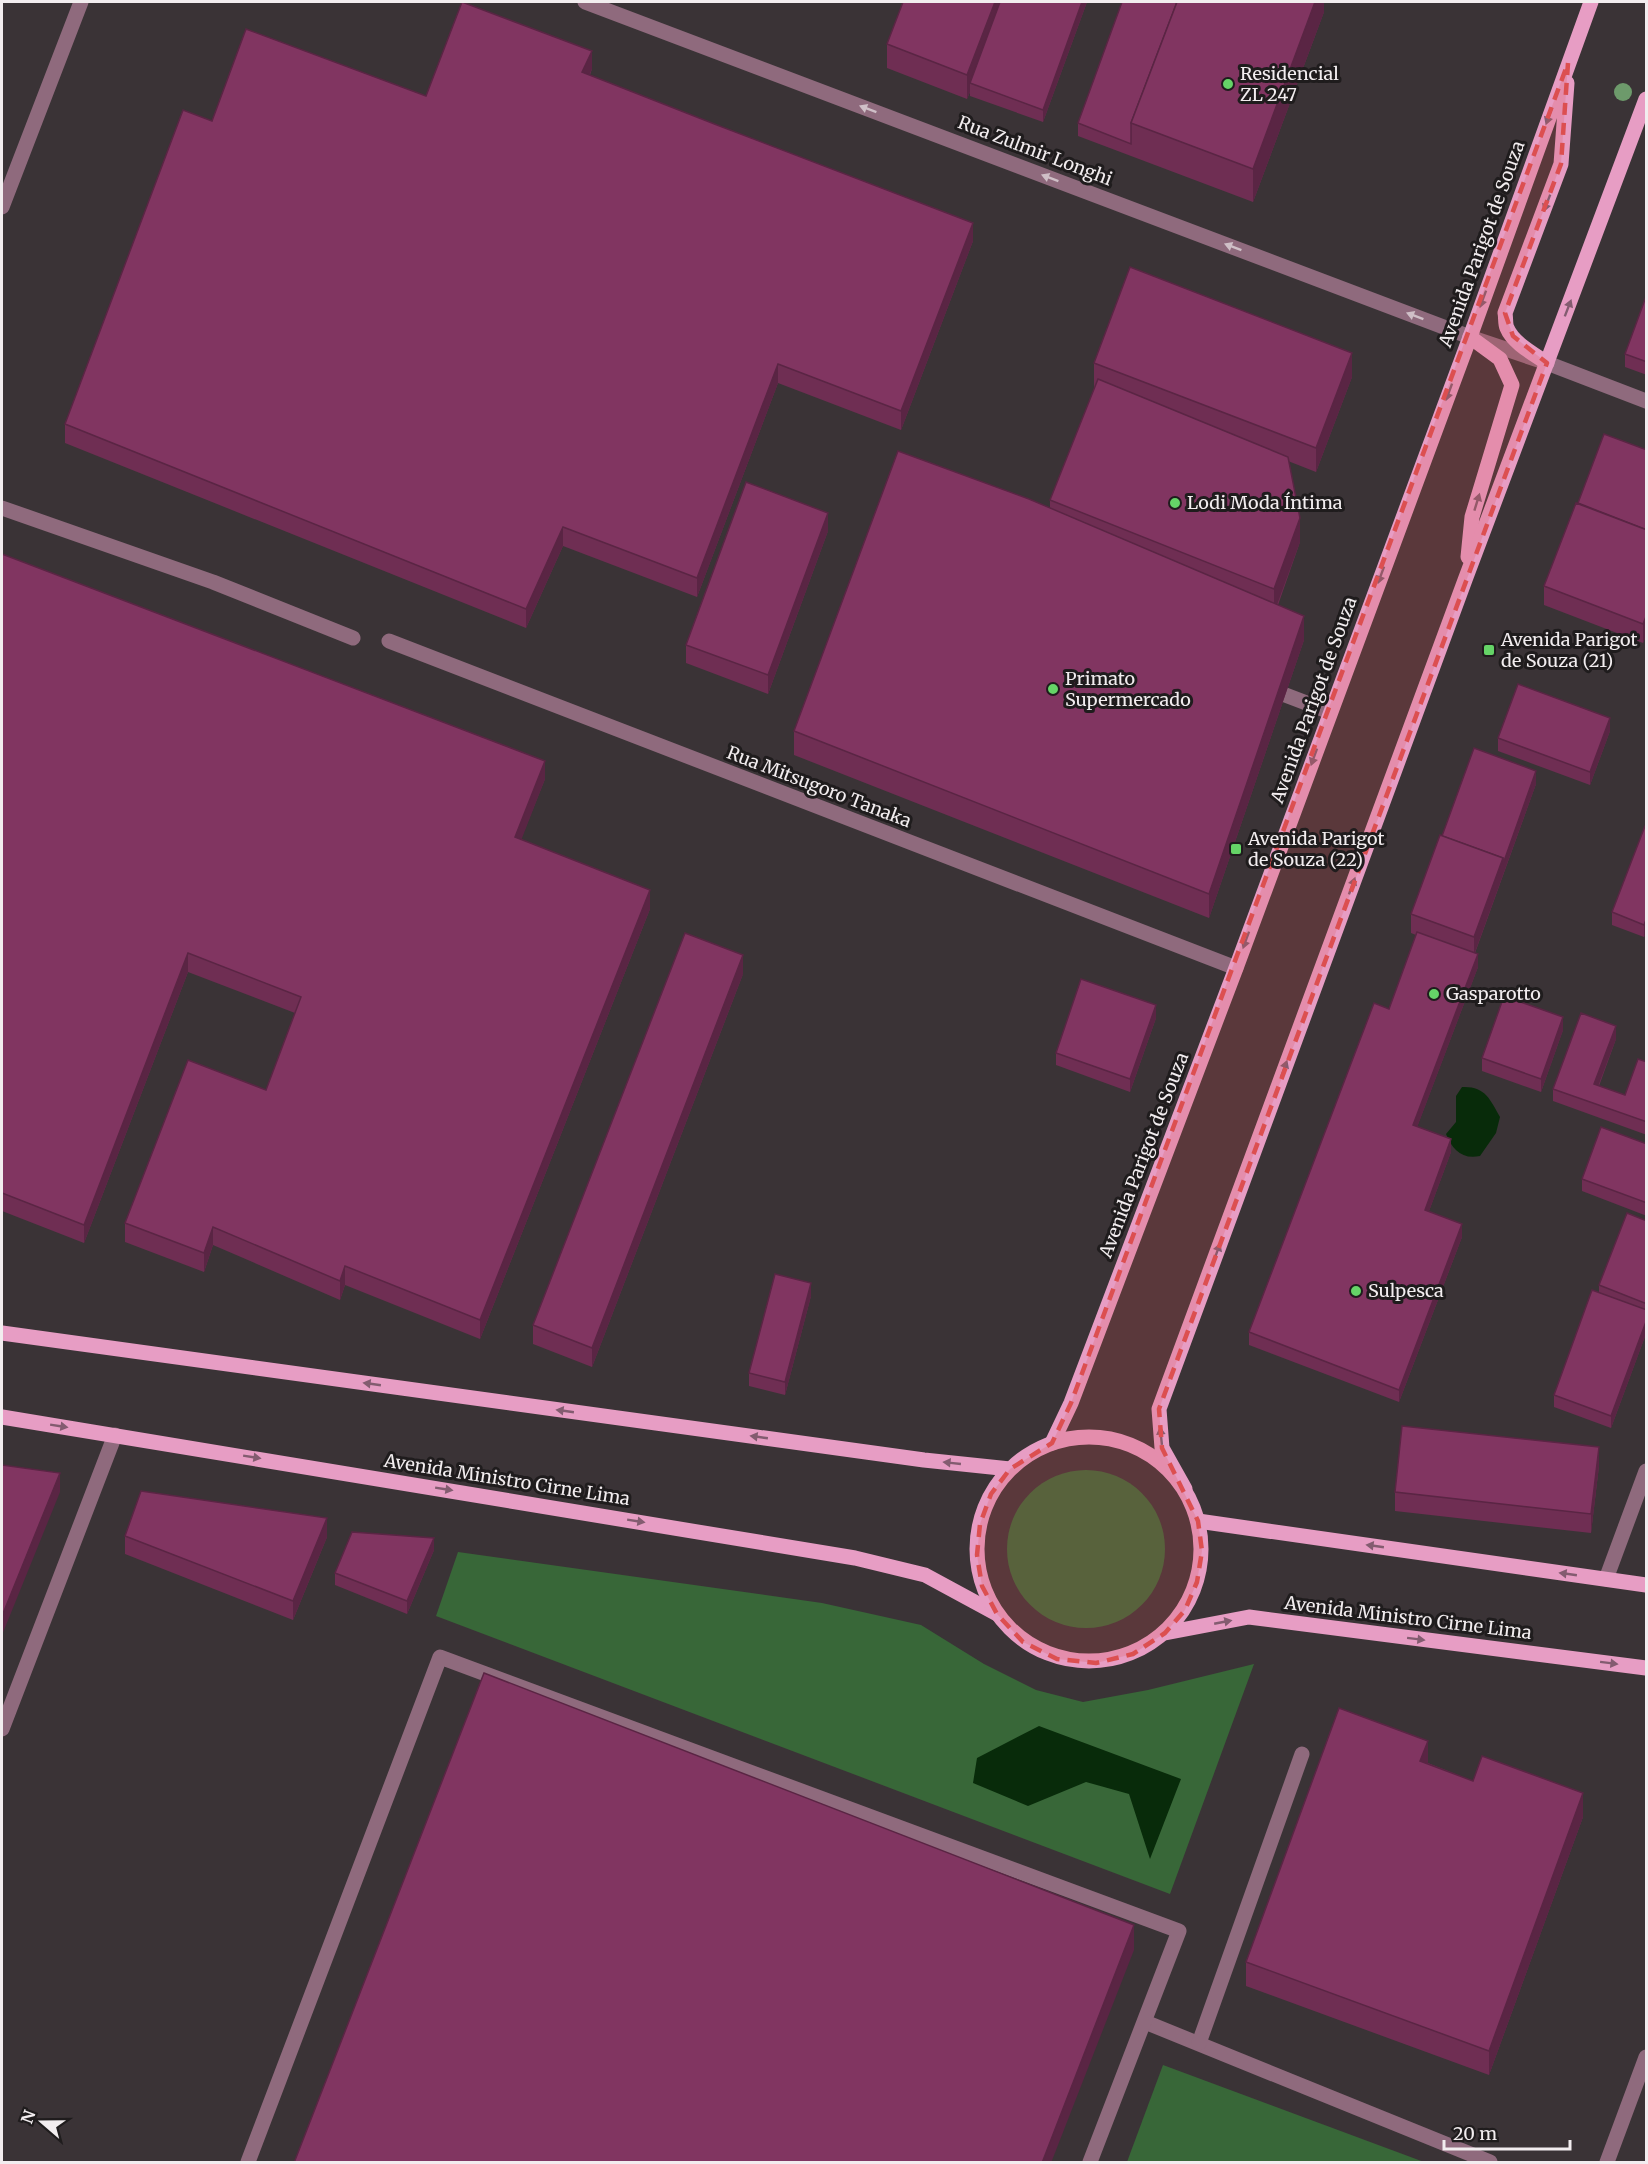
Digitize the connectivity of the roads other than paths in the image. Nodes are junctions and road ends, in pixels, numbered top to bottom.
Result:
1 (81, 2) edge
2 (585, 2) edge
3 (1591, 2) edge
4 (1568, 63) junction
5 (1647, 99) edge
6 (2, 207) edge
7 (1470, 337) junction
8 (1547, 363) junction
9 (1647, 401) edge
10 (2, 508) edge
11 (1465, 580) junction
12 (353, 638) dead end
13 (389, 642) dead end
14 (1248, 681) edge
15 (1330, 712) junction
16 (1236, 968) junction
17 (2, 1333) edge
18 (2, 1417) edge
19 (116, 1434) junction
20 (1052, 1443) junction
21 (1010, 1469) junction
22 (1647, 1471) edge
23 (1185, 1489) junction
24 (1198, 1521) junction
25 (1606, 1579) junction
26 (1647, 1585) edge
27 (997, 1614) junction
28 (1165, 1633) junction
29 (1647, 1668) edge
30 (2, 1729) edge
31 (1302, 1755) dead end
32 (1145, 2022) junction
33 (1199, 2043) junction
34 (1647, 2057) edge
35 (248, 2163) edge
36 (1090, 2163) edge
37 (1490, 2163) edge
38 (1607, 2163) edge

1 - 6 street
7 -> 2 street, Rua Zulmir Longhi
3 - 4 main road, Avenida Parigot de Souza
4 -> 7 main road, Avenida Parigot de Souza
4 -> 8 main road
8 -> 5 main road
7 - 8 street, Rua Zulmir Longhi
11 -> 7 main road
7 -> 15 main road, Avenida Parigot de Souza
8 - 9 street
8 - 11 main road
10 - 12 street
23 -> 11 main road
13 - 16 street, Rua Mitsugoro Tanaka
14 - 15 street
15 -> 16 main road, Avenida Parigot de Souza
16 - 20 main road, Avenida Parigot de Souza
21 -> 17 main road
18 -> 19 main road, Avenida Ministro Cirne Lima
19 -> 27 main road, Avenida Ministro Cirne Lima
19 - 30 street
20 - 21 main road
20 - 23 main road
21 - 27 main road
22 - 25 street
23 - 24 main road
25 -> 24 main road
24 - 28 main road
25 - 26 main road
27 - 28 main road
28 -> 29 main road, Avenida Ministro Cirne Lima
31 - 33 street
32 - 33 street
32 - 35 street
32 - 36 street
33 - 37 street
34 - 38 street

